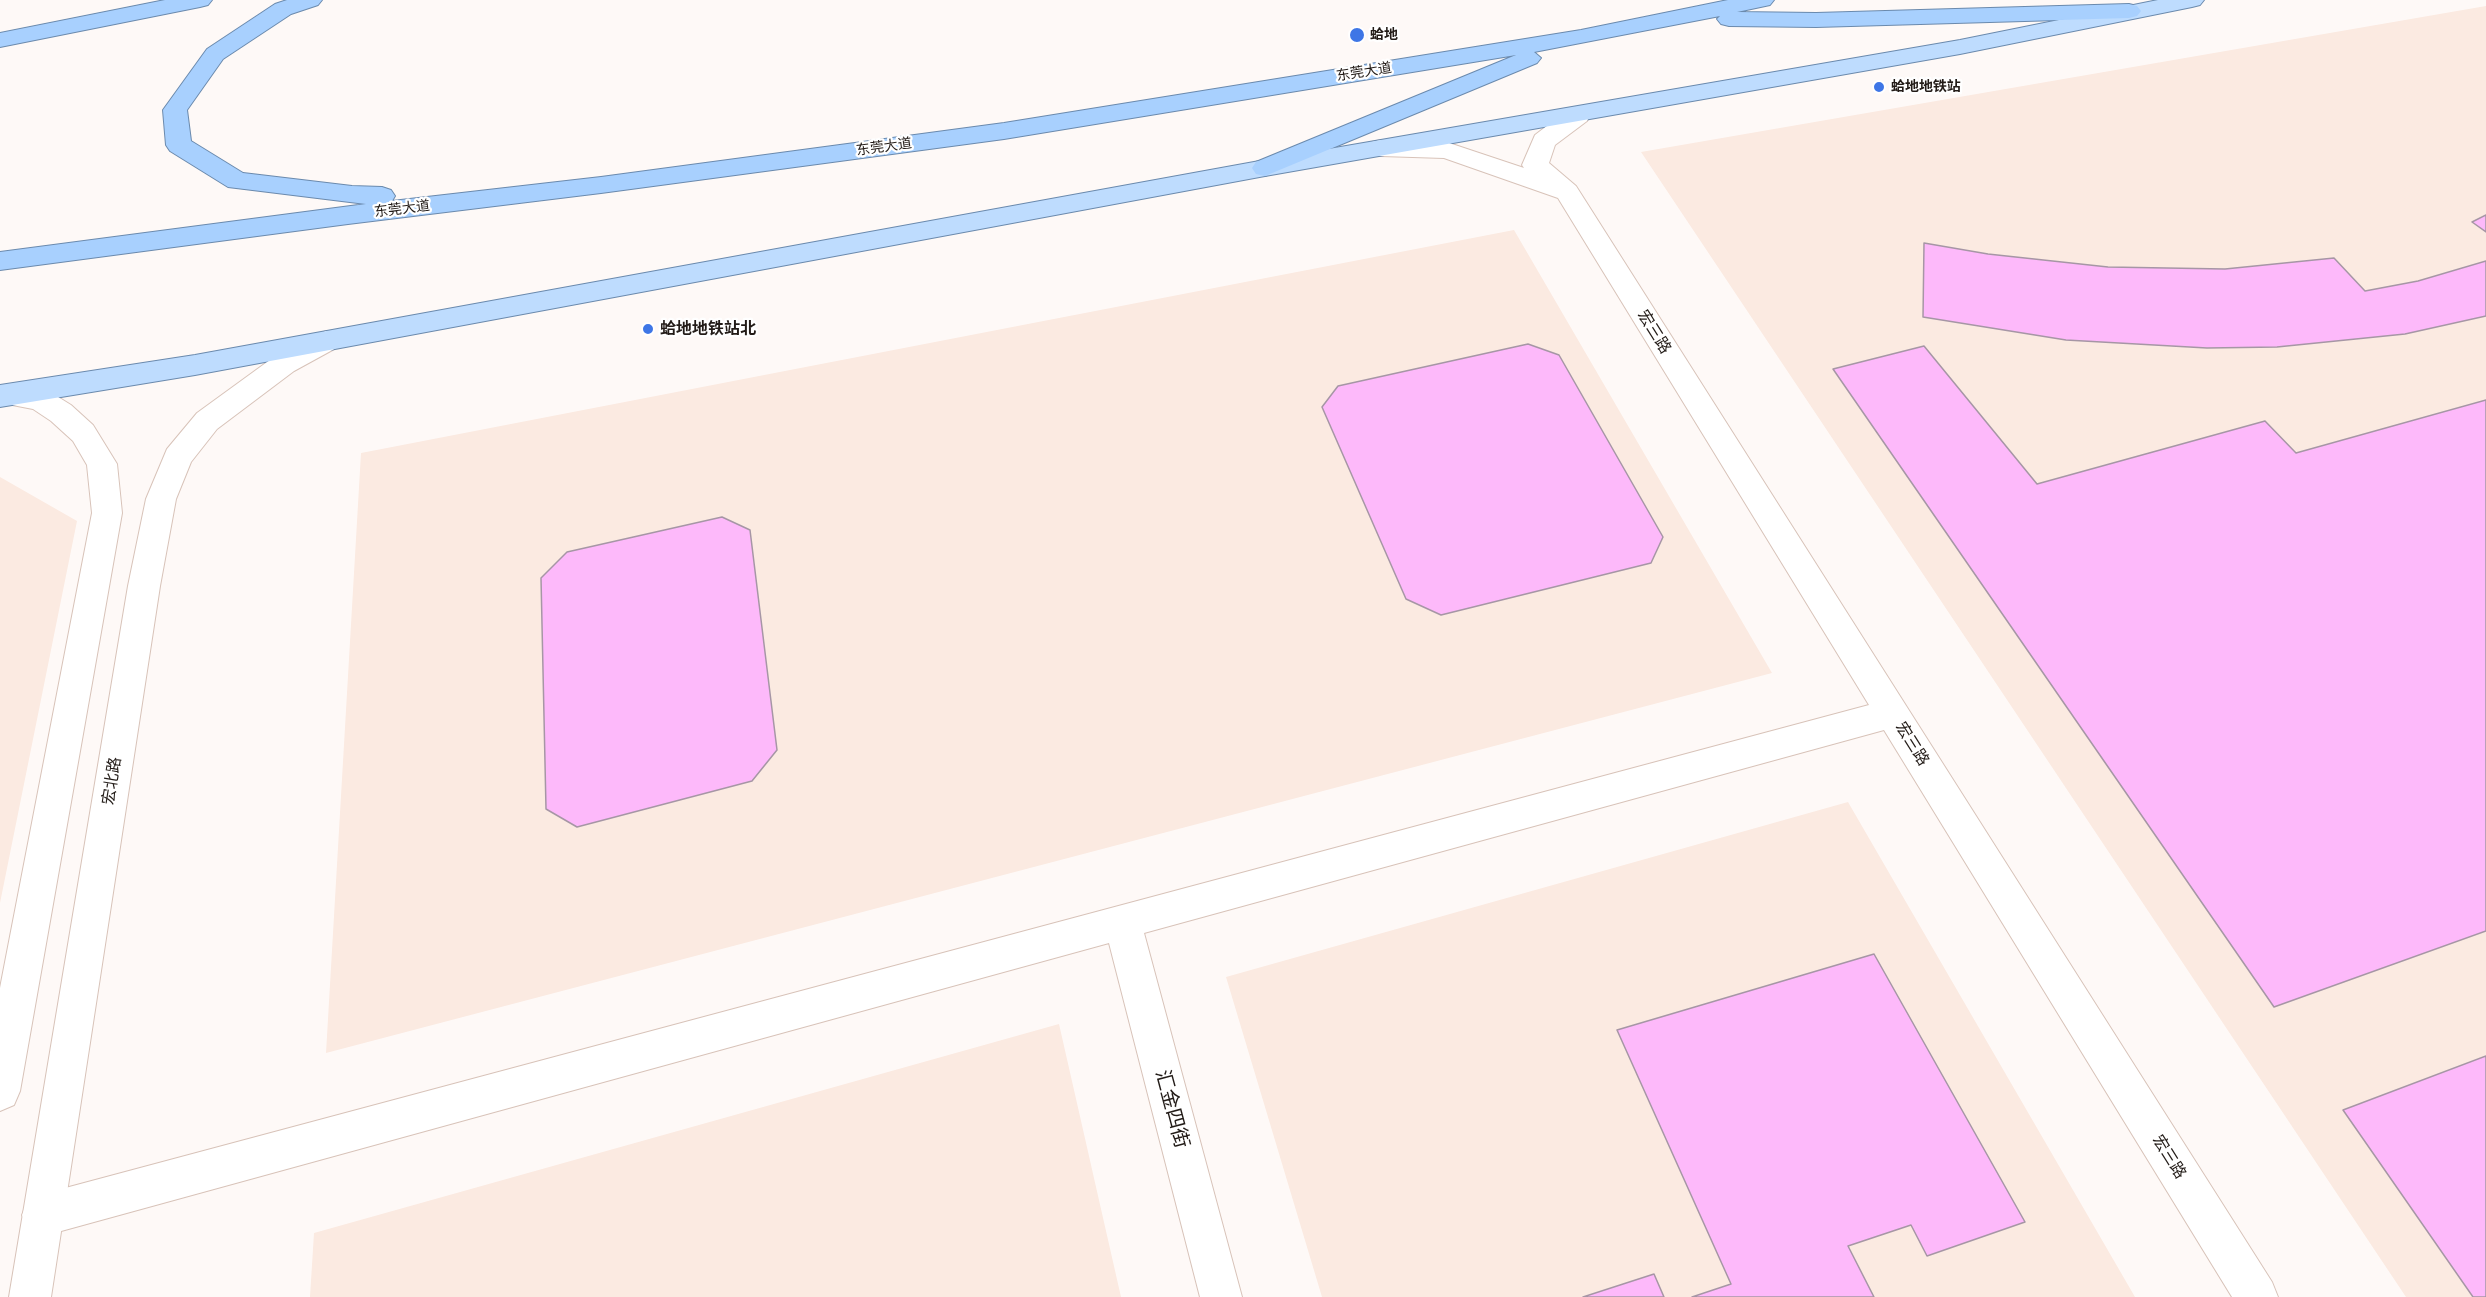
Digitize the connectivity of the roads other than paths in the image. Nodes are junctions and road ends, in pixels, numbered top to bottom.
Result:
1 (200, 0) edge
2 (310, 0) edge
3 (1762, 0) edge
4 (2192, 0) edge
5 (2129, 11) junction
6 (1679, 18) junction
7 (1581, 37) junction
8 (0, 40) edge
9 (1578, 115) junction
10 (1382, 148) junction
11 (1265, 168) junction
12 (1567, 192) junction
13 (495, 198) junction
14 (0, 261) edge
15 (326, 341) junction
16 (6, 395) edge
17 (1892, 713) junction
18 (1122, 922) junction
19 (0, 1091) edge
20 (43, 1215) junction
21 (30, 1297) edge
22 (1221, 1297) edge
23 (2257, 1297) edge

1 - 8 highway
2 - 13 highway
3 - 6 highway, 东莞大道
4 - 5 main road
5 - 6 highway
5 - 9 main road
6 - 7 highway, 东莞大道
7 - 11 highway
7 - 13 highway, 东莞大道
9 - 10 main road
9 - 12 street, 宏三路
10 - 11 main road
10 - 12 street
11 - 15 main road
12 - 17 street, 宏三路
13 - 14 highway, 东莞大道
15 - 16 main road
15 - 20 street, 宏北路
16 - 19 street
17 - 18 street
17 - 23 street, 宏三路
18 - 20 street
18 - 22 street, 汇金四街
20 - 21 street, 宏北路

